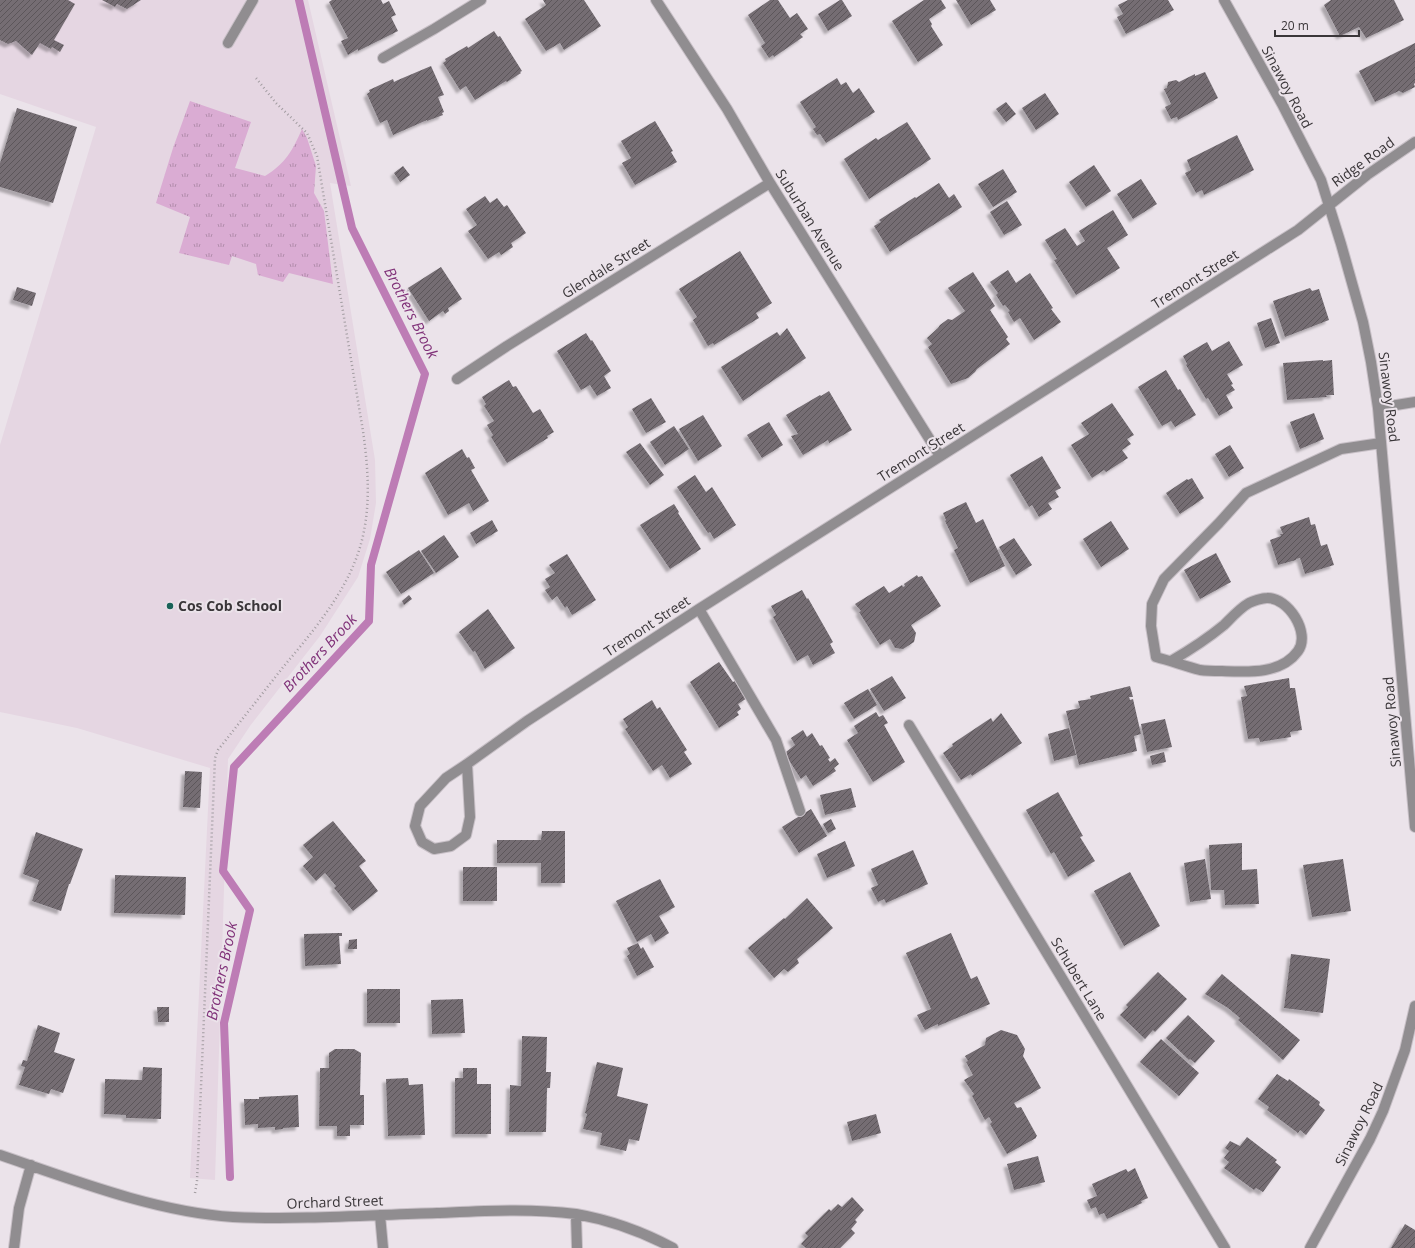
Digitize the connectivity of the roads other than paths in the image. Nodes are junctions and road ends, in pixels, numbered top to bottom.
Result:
1 (253, 0) edge
2 (481, 0) edge
3 (656, 0) edge
4 (1224, 0) edge
5 (228, 43) dead end
6 (383, 58) dead end
7 (1415, 142) edge
8 (770, 183) junction
9 (1329, 206) junction
10 (457, 379) dead end
11 (1415, 402) edge
12 (1378, 408) junction
13 (1381, 443) junction
14 (940, 456) junction
15 (699, 609) junction
16 (1171, 661) junction
17 (909, 725) dead end
18 (467, 764) junction
19 (1414, 804) edge
20 (800, 811) dead end
21 (1415, 827) edge
22 (1415, 1006) edge
23 (0, 1155) edge
24 (31, 1166) junction
25 (380, 1215) junction
26 (576, 1215) junction
27 (14, 1248) edge
28 (383, 1248) edge
29 (577, 1248) edge
30 (673, 1248) edge
31 (1225, 1248) edge
32 (1310, 1248) edge

1 - 5 street
2 - 6 street
3 - 8 street, Suburban Avenue
4 - 9 street, Sinawoy Road
7 - 9 street, Ridge Road
8 - 10 street, Glendale Street
8 - 14 street, Suburban Avenue
9 - 12 street, Sinawoy Road
9 - 14 street, Tremont Street
11 - 12 street
12 - 13 street, Sinawoy Road
13 - 16 street
13 - 19 street, Sinawoy Road
14 - 15 street, Tremont Street
15 - 18 street, Tremont Street
15 - 20 street
16 - 16 street
17 - 31 street, Schubert Lane
18 - 18 street, Tremont Street
19 - 21 street, Sinawoy Road
22 - 32 street, Sinawoy Road
23 - 24 street, Orchard Street
24 - 25 street, Orchard Street
24 - 27 street
25 - 26 street, Orchard Street
25 - 28 street
26 - 29 street
26 - 30 street, Orchard Street

